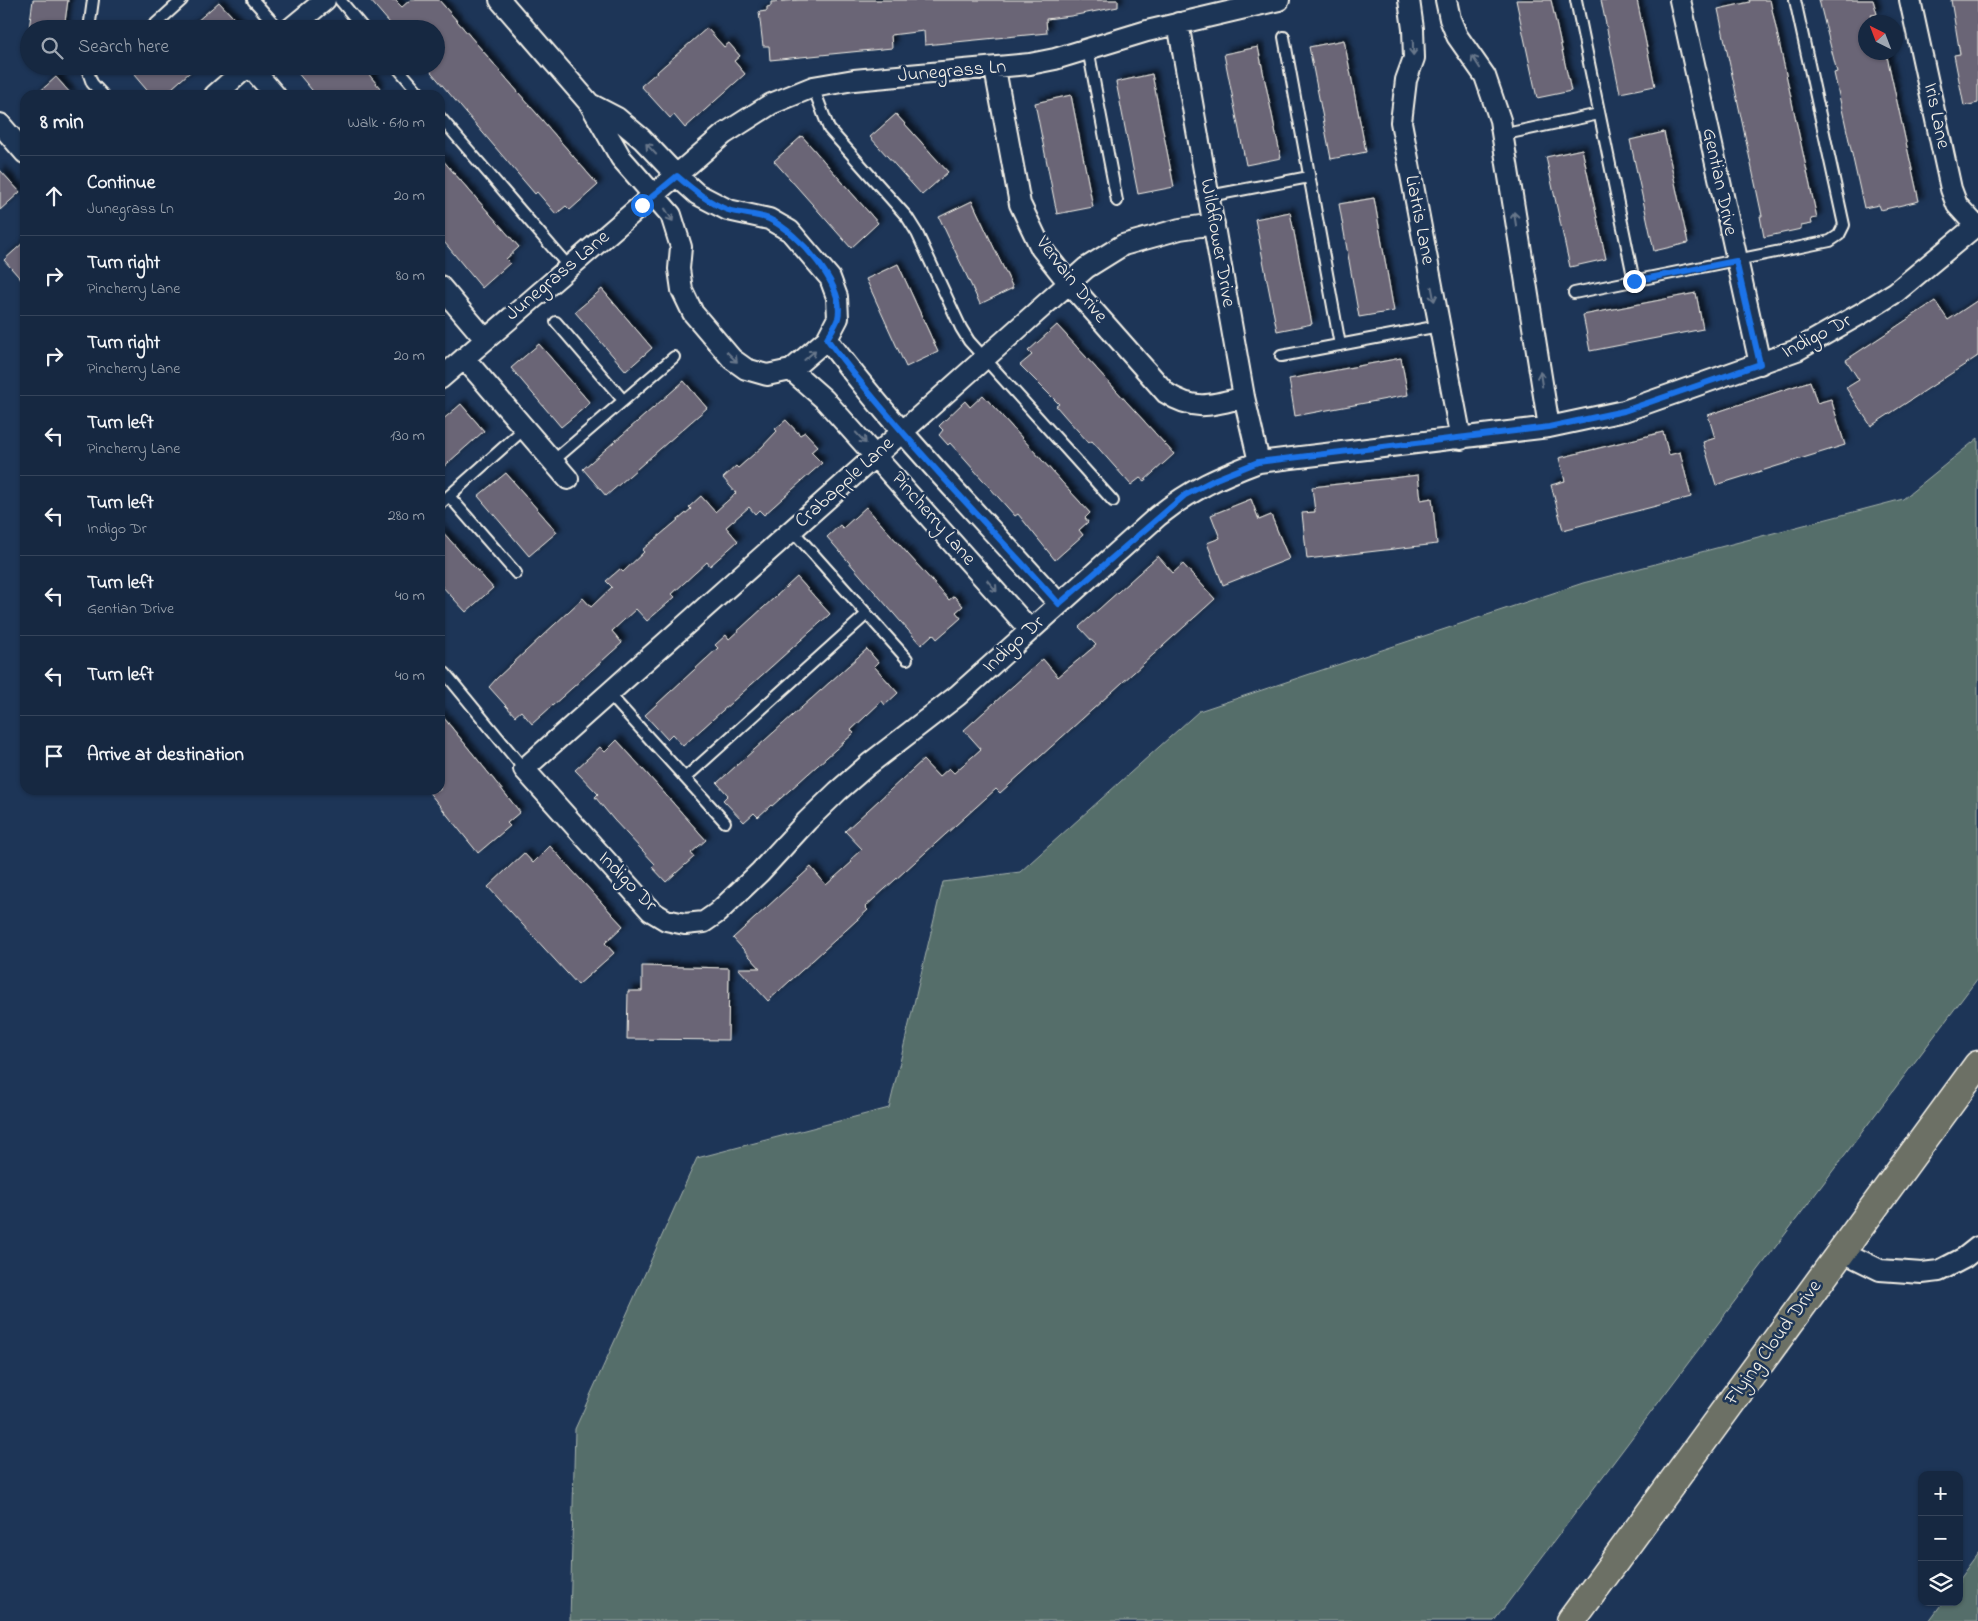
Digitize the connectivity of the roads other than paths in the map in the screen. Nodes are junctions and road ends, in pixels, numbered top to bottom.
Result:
1 (93, 0) edge
2 (182, 0) edge
3 (253, 0) edge
4 (325, 0) edge
5 (340, 0) edge
6 (500, 0) edge
7 (1278, 0) edge
8 (1409, 0) edge
9 (1446, 0) edge
10 (1576, 0) edge
11 (1680, 0) edge
12 (1795, 0) edge
13 (1910, 0) edge
14 (90, 20) edge
15 (160, 20) edge
16 (271, 20) edge
17 (301, 20) edge
18 (357, 20) edge
19 (1178, 23) junction
20 (1284, 37) dead end
21 (1088, 49) junction
22 (995, 69) junction
23 (89, 75) edge
24 (238, 75) edge
25 (257, 75) edge
26 (404, 75) edge
27 (812, 87) junction
28 (98, 90) edge
29 (221, 90) edge
30 (271, 90) edge
31 (417, 90) edge
32 (590, 104) junction
33 (1599, 114) junction
34 (445, 123) edge
35 (0, 124) edge
36 (1501, 135) junction
37 (20, 147) edge
38 (677, 176) junction
39 (1309, 178) junction
40 (653, 196) junction
41 (1209, 196) junction
42 (1117, 201) dead end
43 (1214, 224) junction
44 (1977, 225) edge
45 (1736, 261) junction
46 (569, 267) junction
47 (1634, 281) junction
48 (1068, 282) junction
49 (445, 292) edge
50 (1574, 293) dead end
51 (556, 322) dead end
52 (1439, 326) junction
53 (485, 339) junction
54 (827, 339) junction
55 (1340, 345) junction
56 (1281, 356) dead end
57 (674, 357) dead end
58 (464, 358) junction
59 (984, 358) junction
60 (1760, 364) junction
61 (791, 370) junction
62 (445, 375) edge
63 (1244, 397) junction
64 (623, 400) junction
65 (1549, 427) junction
66 (524, 429) junction
67 (903, 431) junction
68 (1461, 439) junction
69 (877, 455) junction
70 (552, 462) junction
71 (1258, 462) junction
72 (568, 479) dead end
73 (449, 496) junction
74 (445, 500) edge
75 (1113, 501) dead end
76 (792, 530) junction
77 (516, 573) dead end
78 (1059, 604) junction
79 (867, 614) junction
80 (1030, 630) junction
81 (907, 659) dead end
82 (445, 673) dead end
83 (610, 695) junction
84 (524, 769) junction
85 (685, 778) junction
86 (725, 822) dead end
87 (1978, 1065) edge
88 (1978, 1248) edge
89 (1841, 1251) junction
90 (1572, 1621) edge

1 - 14 lane
2 - 15 lane
3 - 16 lane
4 - 17 street
5 - 18 lane
6 - 32 street
7 - 19 street, Junegrass Ln
8 -> 52 street, Liatris Lane
36 -> 9 street
10 - 33 lane
11 - 45 street, Gentian Drive
12 - 45 lane
13 - 44 street, Iris Lane
19 - 21 street, Junegrass Ln
19 - 41 street, Wildflower Drive
20 - 39 lane
21 - 22 street, Junegrass Ln
21 - 42 lane
22 - 27 street, Junegrass Ln
22 - 48 street, Vervain Drive
23 - 28 lane
24 - 29 street
25 - 30 street
26 - 31 lane
27 - 38 street, Junegrass Ln
27 - 59 lane
38 -> 32 street
32 - 40 street
33 - 36 lane
33 - 47 lane
34 - 46 lane
35 - 37 street
65 -> 36 street
38 - 40 street, Junegrass Ln
38 - 54 street
39 - 41 lane
39 - 55 lane
40 - 46 street, Junegrass Lane
40 -> 61 street
41 - 43 street, Wildflower Drive
43 - 48 street, Crabapple Lane
43 - 63 street, Wildflower Drive
44 - 60 street, Indigo Dr
45 - 47 lane
45 - 60 street, Gentian Drive
46 - 53 street, Junegrass Lane
47 - 50 lane
48 - 59 street, Crabapple Lane
48 - 63 street, Vervain Drive
49 - 53 street
51 - 64 lane, Junegrass Lane
52 - 55 lane
52 - 68 street, Liatris Lane
53 - 58 street, Junegrass Lane
61 -> 54 street
54 - 67 street, Pincherry Lane
55 - 56 lane
57 - 64 lane
58 - 62 street, Junegrass Lane
58 - 66 street
59 - 67 street, Crabapple Lane
59 - 75 lane
60 - 65 street, Indigo Dr
61 -> 69 street, Pincherry Lane
63 - 71 street, Wildflower Drive
64 - 70 lane
65 - 68 street, Indigo Dr
66 - 70 street
66 - 73 lane
67 - 69 street, Crabapple Lane
67 - 78 street, Pincherry Lane
68 - 71 street, Indigo Dr
69 - 76 street, Crabapple Lane
69 -> 80 street, Pincherry Lane
70 - 72 street
71 - 78 street, Indigo Dr
73 - 74 lane
73 - 77 lane
76 - 79 lane
76 - 83 street, Crabapple Lane
78 - 80 street, Indigo Dr
79 - 81 lane
79 - 85 lane
80 - 84 street, Indigo Dr
82 - 84 lane
83 - 84 street, Crabapple Lane
83 - 85 lane
85 - 86 lane
87 - 89 main road, Flying Cloud Drive
88 - 89 street
89 - 90 main road, Flying Cloud Drive

